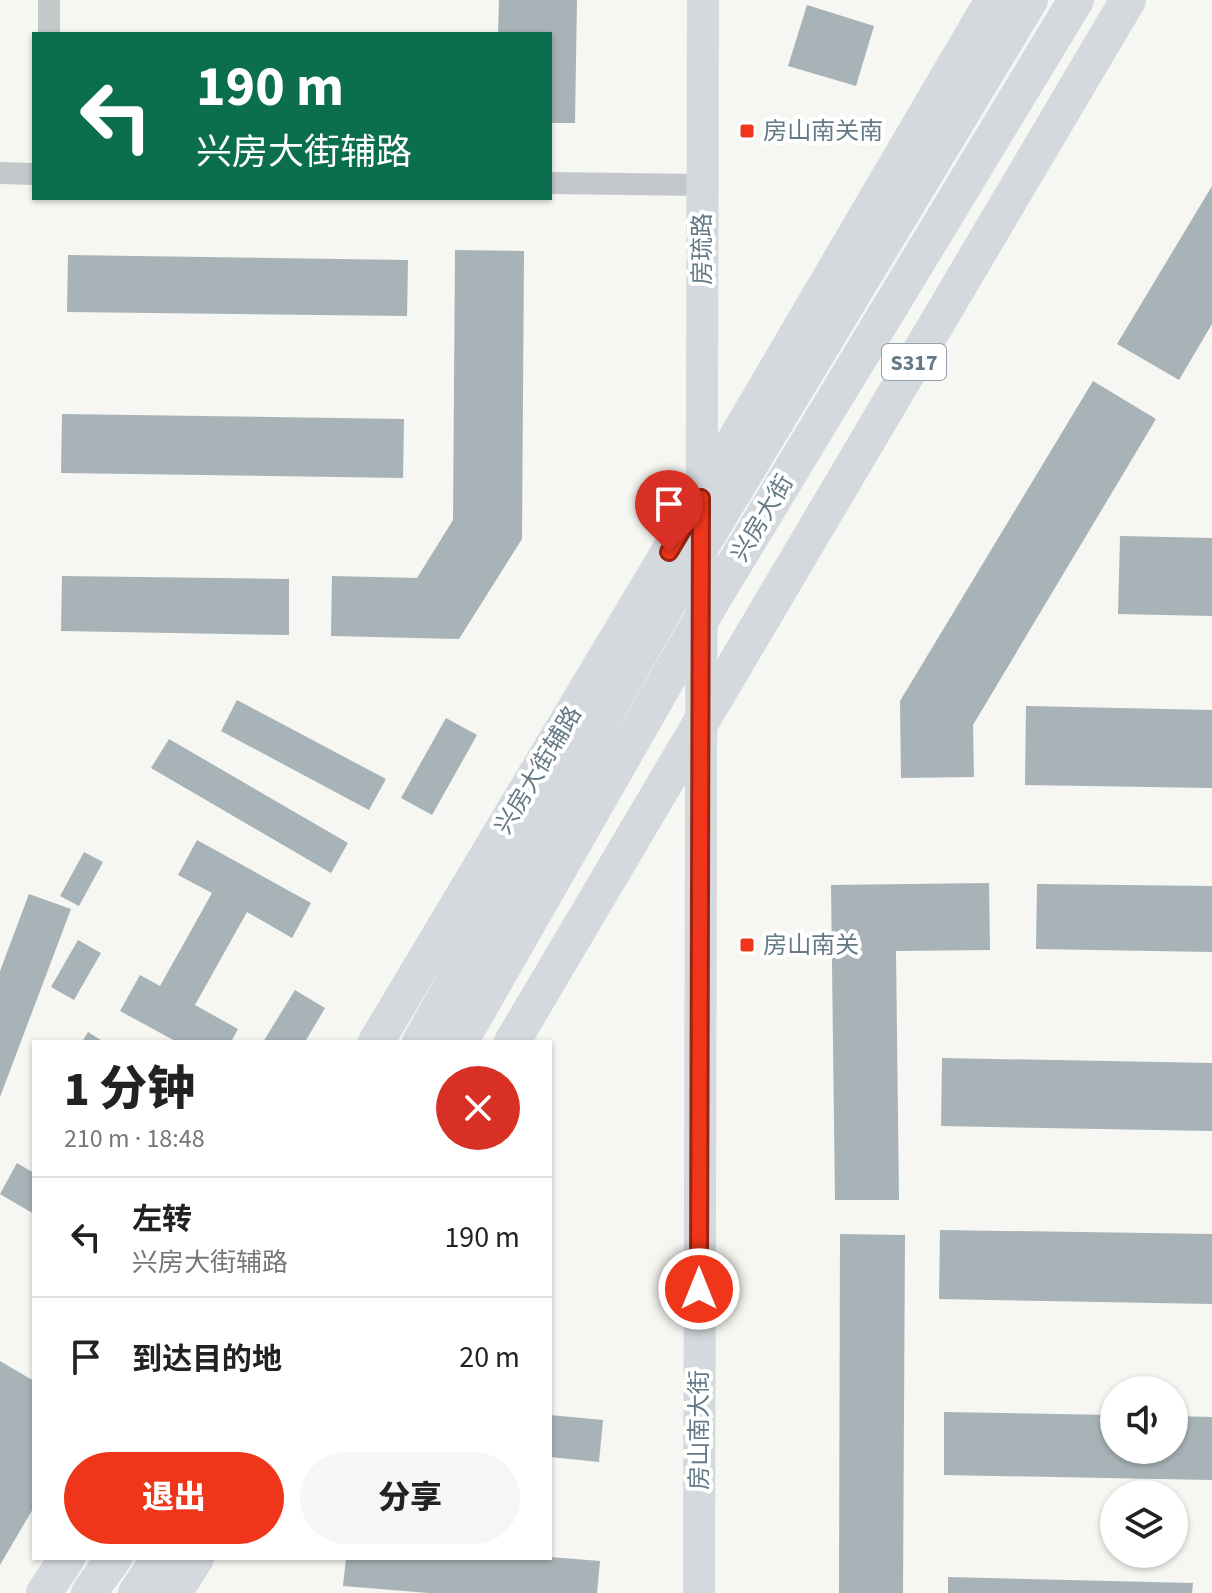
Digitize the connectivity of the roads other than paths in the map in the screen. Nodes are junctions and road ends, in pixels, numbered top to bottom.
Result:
1 (49, 0) edge
2 (703, 0) edge
3 (993, 0) edge
4 (1030, 0) edge
5 (1076, 0) edge
6 (1128, 0) edge
7 (49, 32) edge
8 (0, 173) edge
9 (32, 174) edge
10 (552, 183) edge
11 (702, 185) junction
12 (701, 498) junction
13 (700, 724) junction
14 (377, 1040) edge
15 (421, 1040) edge
16 (461, 1040) edge
17 (513, 1040) edge
18 (113, 1560) edge
19 (159, 1560) edge
20 (195, 1560) edge
21 (89, 1593) edge
22 (136, 1593) edge
23 (174, 1593) edge
24 (699, 1593) edge

1 - 7 street
2 - 11 main road, 房琉路
3 - 12 main road
4 - 15 main road, 兴房大街
5 - 16 main road, 兴房大街 / S317
6 - 13 main road, S317
8 - 9 street
10 - 11 street
11 - 12 main road, 房琉路
12 - 13 main road, 房山南大街
12 - 14 main road, 兴房大街辅路
13 - 17 main road, S317
13 - 24 main road, 房山南大街
18 - 21 main road
19 - 22 main road
20 - 23 main road

